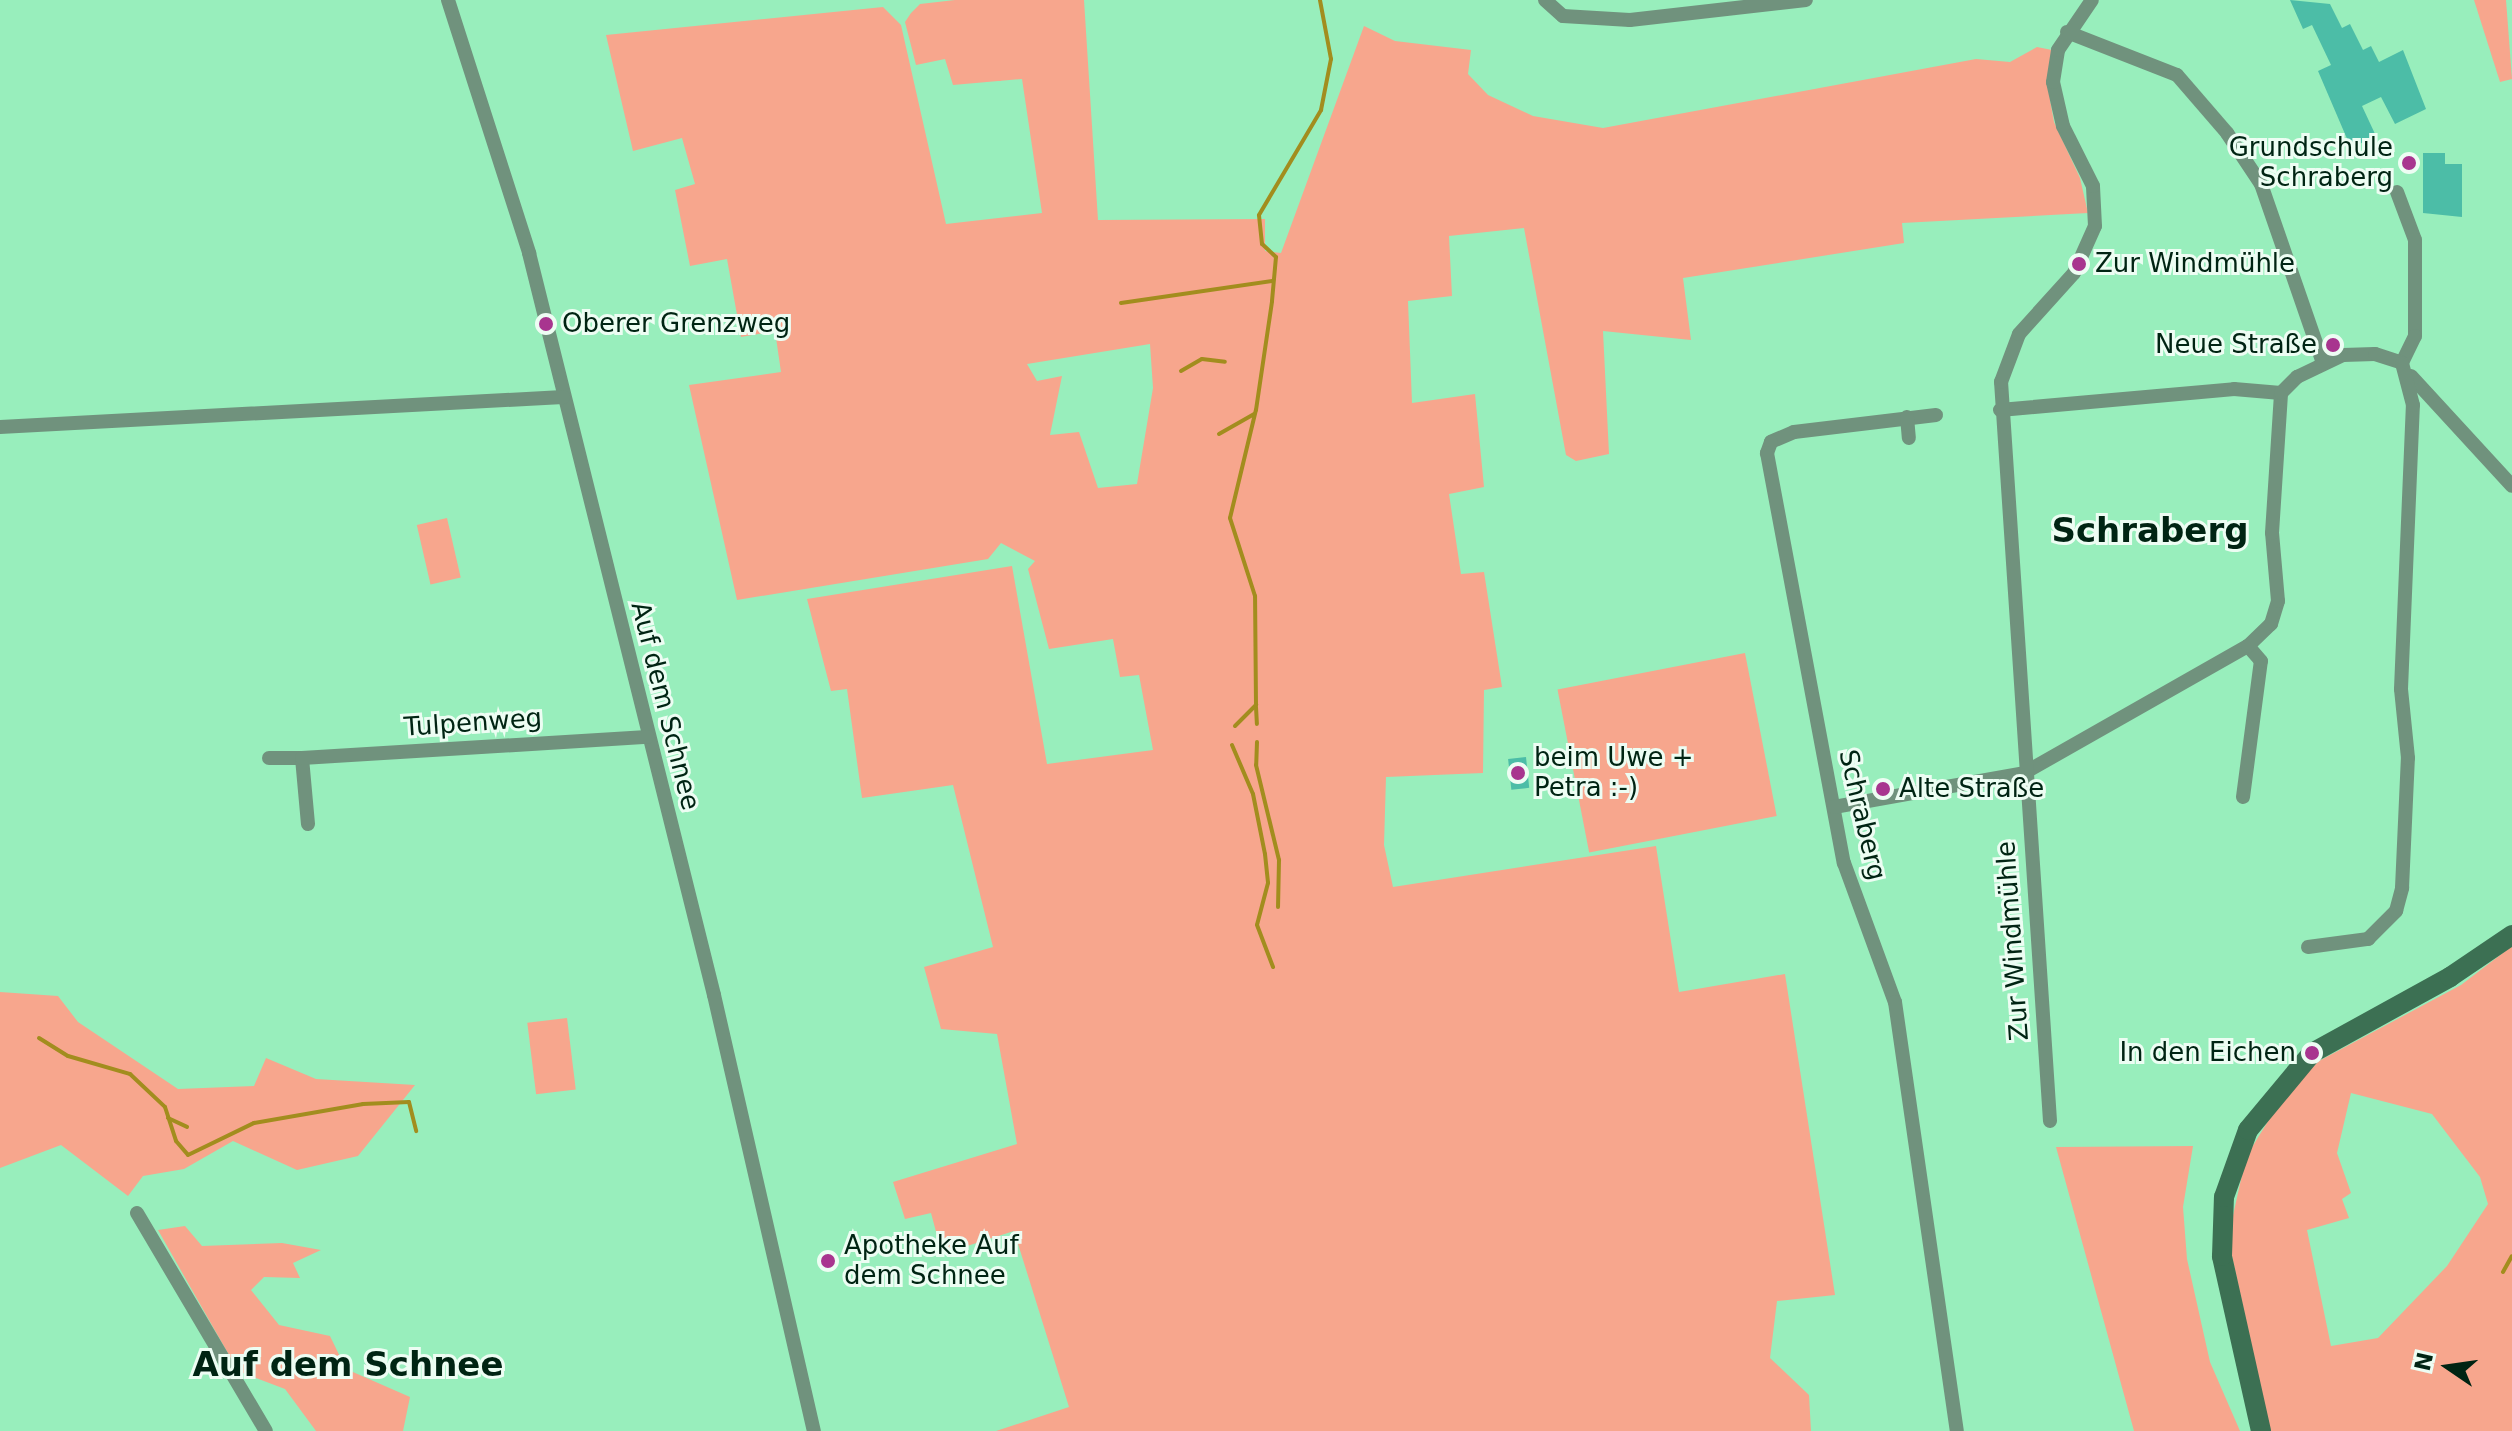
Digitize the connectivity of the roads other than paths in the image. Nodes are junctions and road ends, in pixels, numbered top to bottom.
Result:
1 (448, 0) edge
2 (1545, 0) edge
3 (1806, 0) edge
4 (2092, 0) edge
5 (2067, 32) junction
6 (2397, 192) dead end
7 (2323, 363) junction
8 (2402, 363) junction
9 (2281, 393) junction
10 (563, 397) junction
11 (2000, 410) junction
12 (1936, 415) dead end
13 (1907, 417) junction
14 (0, 427) edge
15 (1909, 438) dead end
16 (2512, 486) edge
17 (2248, 646) junction
18 (647, 737) junction
19 (269, 758) dead end
20 (302, 758) junction
21 (2024, 773) junction
22 (2243, 797) dead end
23 (1834, 807) junction
24 (308, 824) dead end
25 (2512, 935) edge
26 (2308, 947) dead end
27 (2050, 1121) dead end
28 (137, 1213) dead end
29 (266, 1431) edge
30 (814, 1431) edge
31 (1957, 1431) edge
32 (2261, 1431) edge

1 - 10 street, Auf dem Schnee
2 - 3 street
4 - 5 street
5 - 7 street
5 - 11 street, Zur Windmühle
6 - 8 street
7 - 8 street
7 - 9 street
8 - 16 street
8 - 26 street
9 - 11 street
9 - 17 street
10 - 14 street
10 - 18 street, Auf dem Schnee
11 - 21 street, Zur Windmühle
12 - 13 street, Schraberg
13 - 15 street
13 - 23 street, Schraberg
17 - 21 street
17 - 22 street
18 - 20 street, Tulpenweg
18 - 30 street, Auf dem Schnee
19 - 20 street, Tulpenweg
20 - 24 street
21 - 23 street
21 - 27 street, Zur Windmühle
23 - 31 street, Schraberg
25 - 32 main road
28 - 29 street

